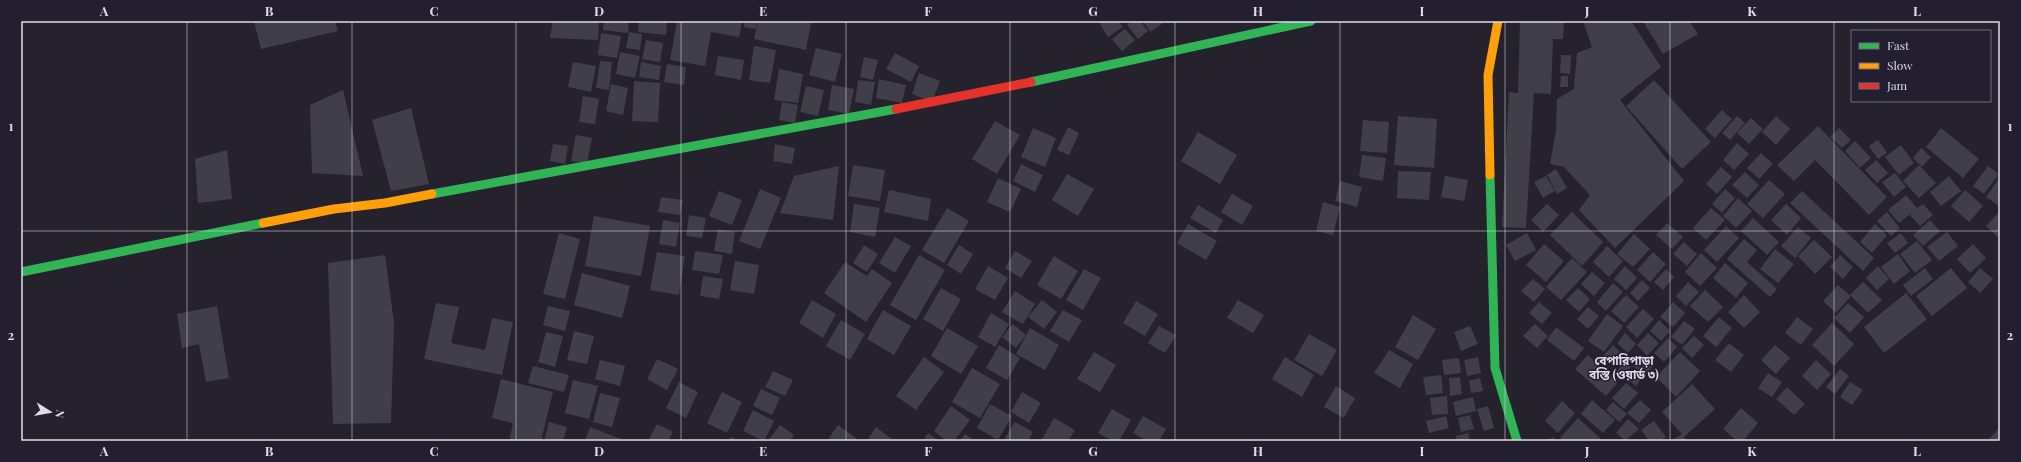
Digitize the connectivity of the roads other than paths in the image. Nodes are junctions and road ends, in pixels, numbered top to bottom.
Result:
1 (1312, 21) edge
2 (1498, 21) edge
3 (21, 272) edge
4 (1517, 441) edge

1 - 3 street
2 - 4 street

